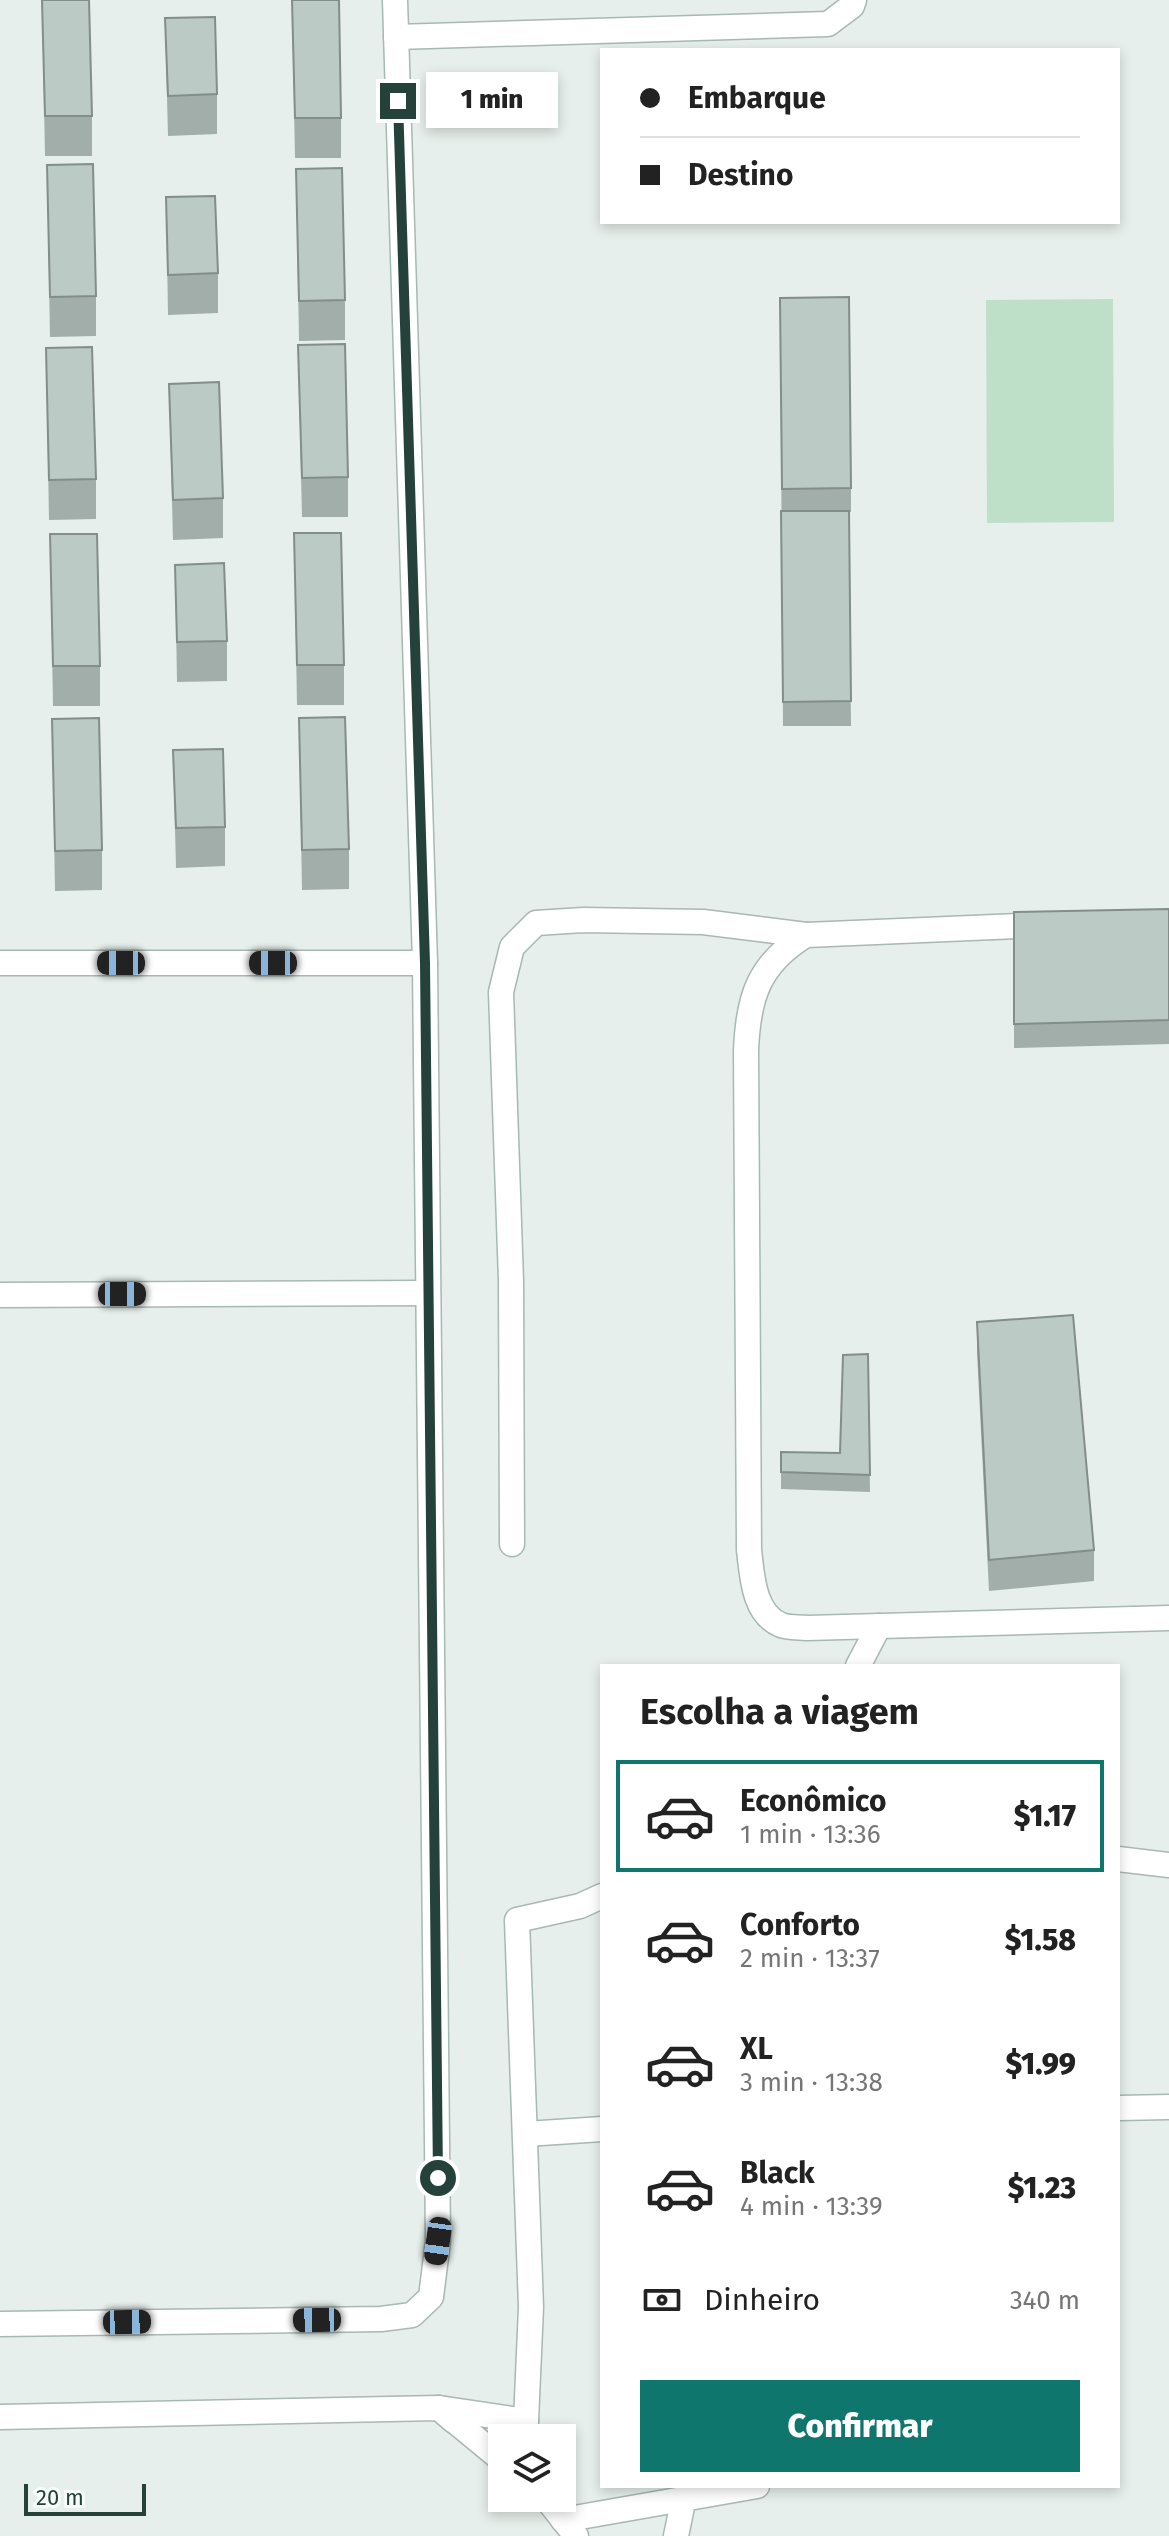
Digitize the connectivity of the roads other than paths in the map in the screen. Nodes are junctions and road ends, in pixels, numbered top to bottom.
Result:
1 (395, 0) edge
2 (854, 0) edge
3 (396, 37) junction
4 (1069, 924) edge
5 (806, 935) junction
6 (0, 963) edge
7 (425, 963) junction
8 (428, 1293) junction
9 (0, 1295) edge
10 (512, 1544) dead end
11 (1169, 1618) edge
12 (879, 1626) junction
13 (859, 1664) edge
14 (1120, 1859) edge
15 (1169, 1865) edge
16 (600, 1897) edge
17 (1169, 2107) edge
18 (1120, 2108) edge
19 (600, 2129) edge
20 (526, 2134) junction
21 (0, 2324) edge
22 (439, 2408) junction
23 (0, 2417) edge
24 (507, 2424) edge
25 (528, 2424) edge
26 (488, 2448) edge
27 (744, 2488) edge
28 (684, 2497) junction
29 (557, 2512) edge
30 (570, 2528) edge
31 (676, 2536) edge

1 - 3 street
2 - 3 street
3 - 7 street
4 - 5 street
5 - 10 street
5 - 12 street
6 - 7 street
7 - 8 street
8 - 9 street
8 - 21 street
11 - 12 street
12 - 13 street
14 - 15 street
16 - 20 street
17 - 18 street
19 - 20 street
20 - 25 street
22 - 23 street
22 - 24 street
22 - 26 street
27 - 28 street
28 - 30 street
28 - 31 street
29 - 30 street

